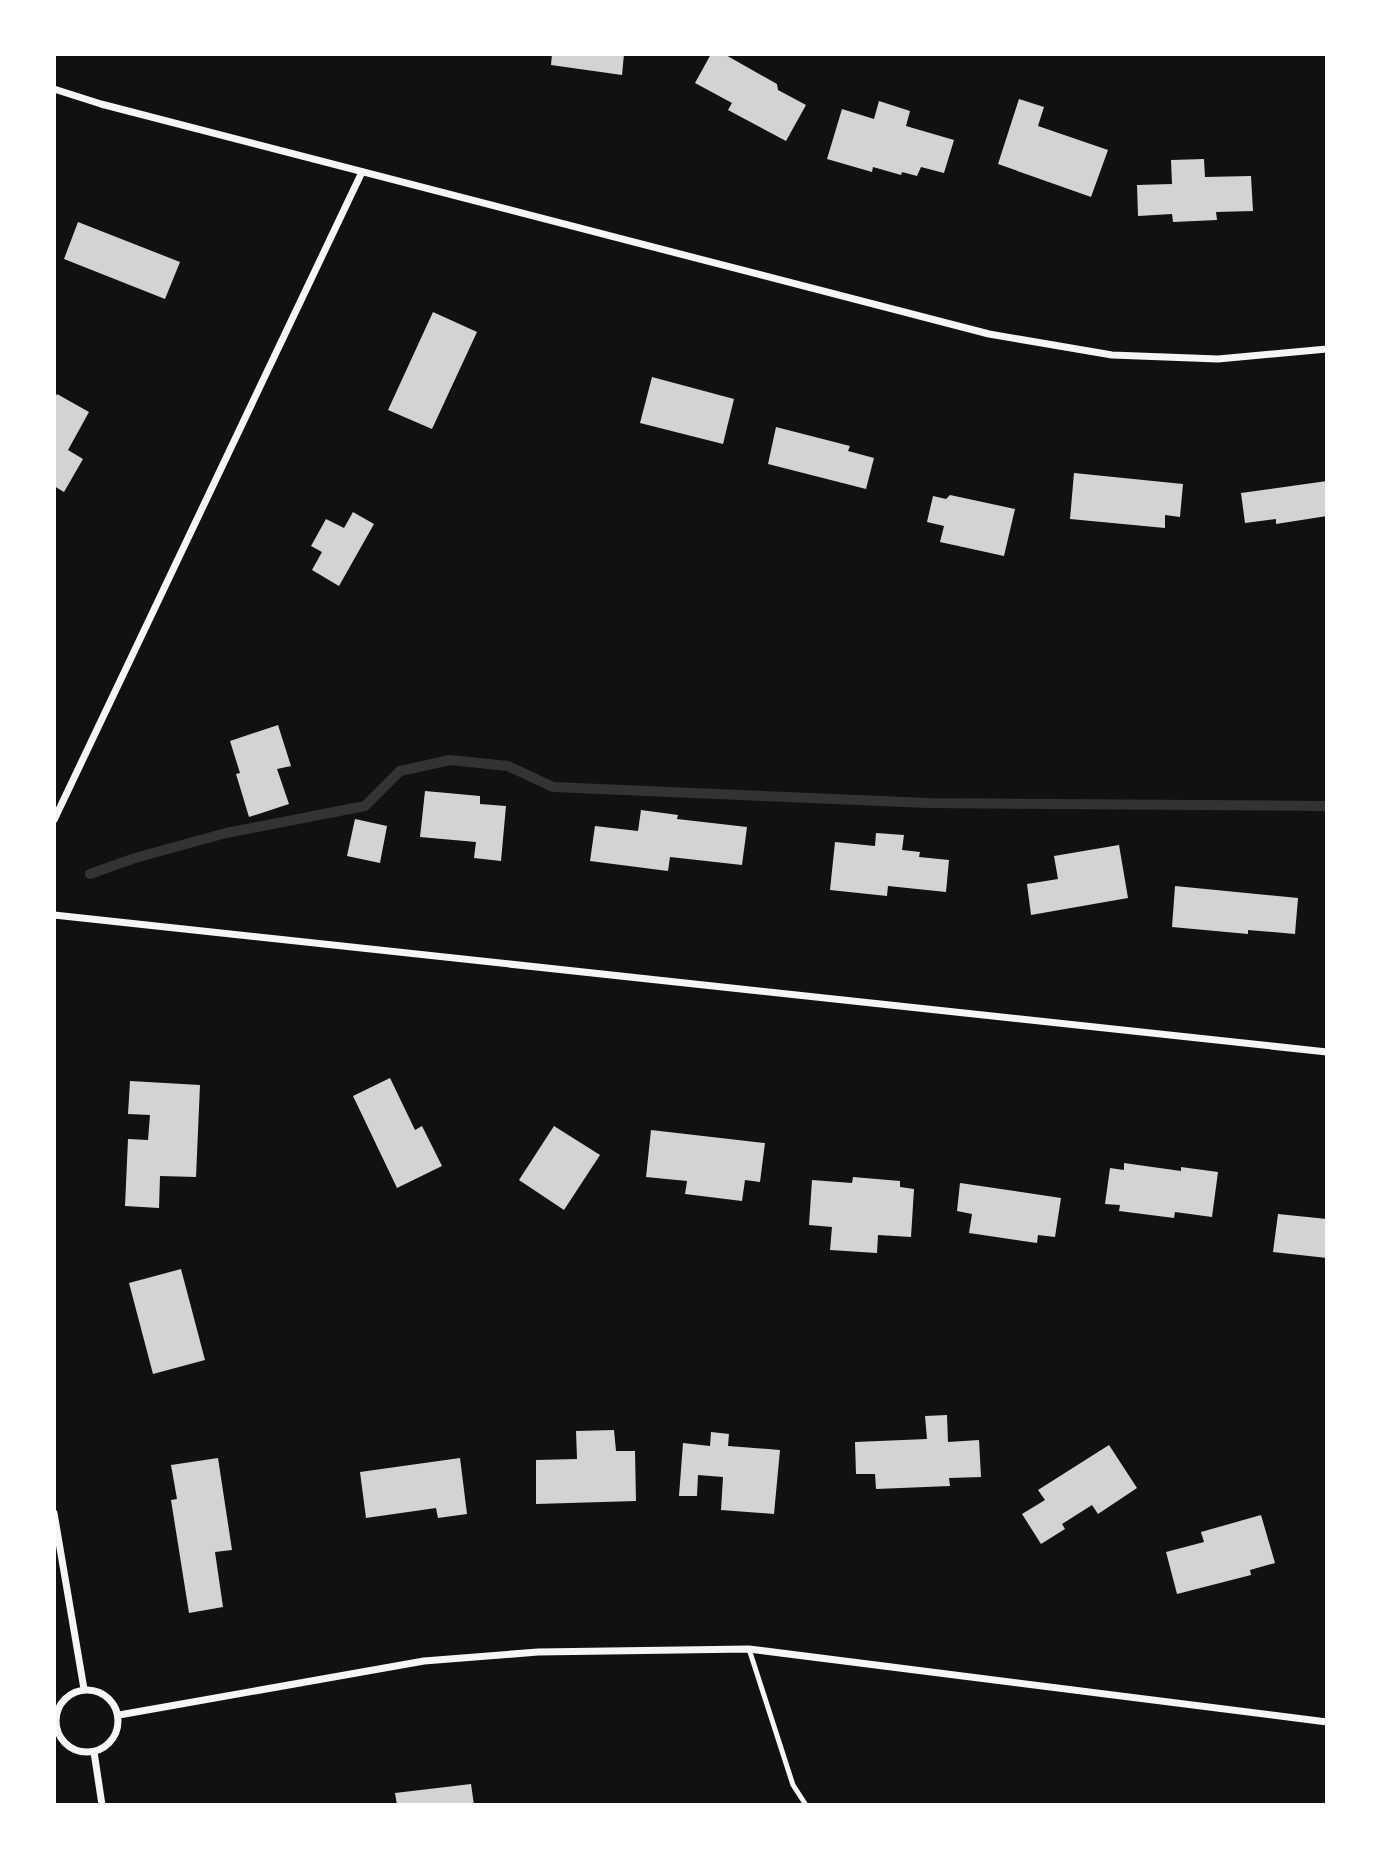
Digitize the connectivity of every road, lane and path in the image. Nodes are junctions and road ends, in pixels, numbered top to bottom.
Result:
1 (54, 89) edge
2 (362, 172) junction
3 (1327, 349) edge
4 (54, 820) edge
5 (54, 915) edge
6 (1327, 1052) edge
7 (54, 1513) edge
8 (749, 1649) junction
9 (84, 1689) junction
10 (119, 1715) junction
11 (1327, 1721) edge
12 (55, 1727) edge
13 (94, 1752) junction
14 (102, 1805) edge
15 (806, 1805) edge

1 - 2 street
2 - 3 street
2 - 4 street
5 - 6 street
7 - 9 street
8 - 10 street
8 - 11 street
8 - 15 lane
9 - 10 street
9 - 12 street
10 - 13 street
12 - 13 street
13 - 14 street

